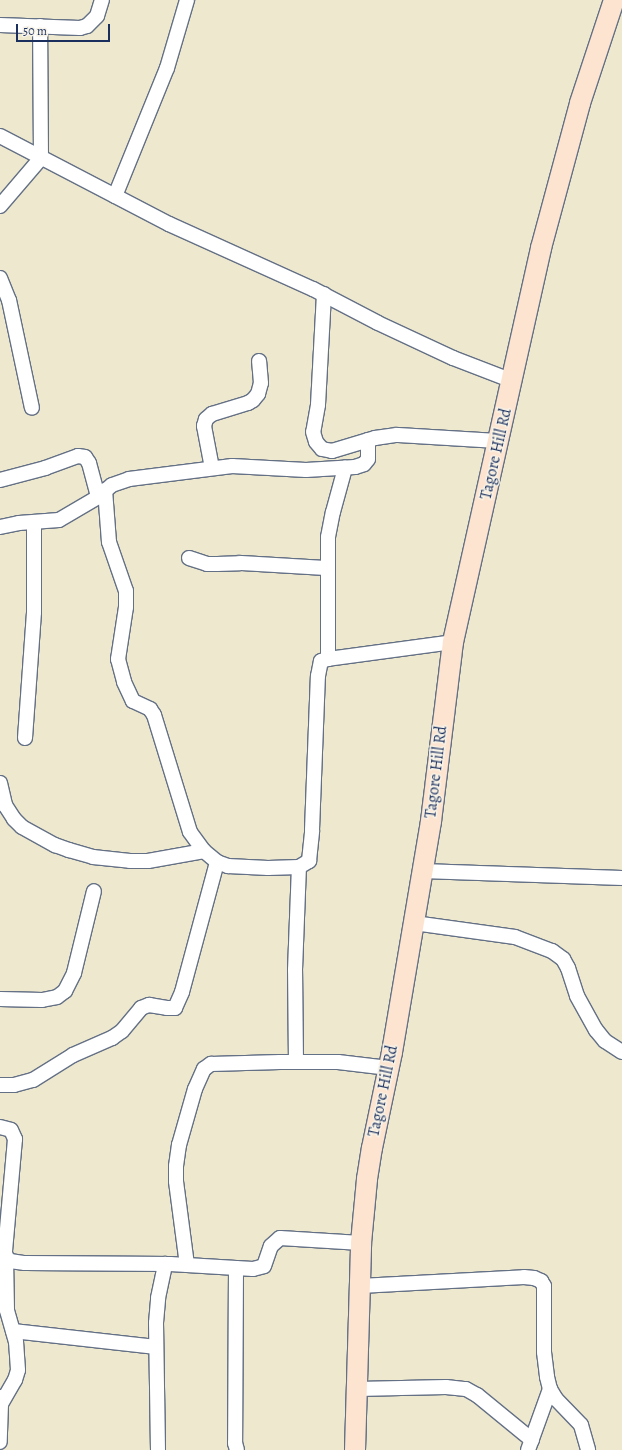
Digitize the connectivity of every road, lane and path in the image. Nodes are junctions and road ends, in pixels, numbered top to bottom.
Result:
1 (102, 0) edge
2 (187, 0) edge
3 (616, 4) edge
4 (0, 25) edge
5 (40, 26) junction
6 (0, 136) edge
7 (41, 158) junction
8 (115, 196) junction
9 (0, 206) edge
10 (0, 278) edge
11 (318, 292) junction
12 (5, 307) edge
13 (259, 362) dead end
14 (513, 381) junction
15 (32, 408) dead end
16 (368, 440) junction
17 (499, 441) junction
18 (212, 468) junction
19 (345, 468) junction
20 (0, 480) edge
21 (101, 494) junction
22 (34, 523) junction
23 (0, 527) edge
24 (189, 558) dead end
25 (327, 568) junction
26 (453, 642) junction
27 (328, 658) junction
28 (25, 738) dead end
29 (0, 783) edge
30 (204, 851) junction
31 (217, 862) junction
32 (299, 867) junction
33 (422, 870) junction
34 (622, 878) edge
35 (94, 891) dead end
36 (414, 923) junction
37 (0, 999) edge
38 (622, 1052) edge
39 (296, 1062) junction
40 (388, 1068) junction
41 (0, 1085) edge
42 (0, 1128) edge
43 (361, 1243) junction
44 (6, 1257) junction
45 (165, 1264) junction
46 (187, 1265) junction
47 (236, 1268) junction
48 (360, 1286) junction
49 (8, 1326) edge
50 (156, 1347) junction
51 (357, 1389) junction
52 (550, 1389) junction
53 (1, 1401) edge
54 (0, 1442) edge
55 (530, 1445) edge
56 (158, 1450) edge
57 (237, 1450) edge
58 (355, 1450) edge
59 (588, 1450) edge

1 - 5 street
2 - 8 street
3 - 14 main road, Tagore Hill Rd
4 - 5 street
5 - 7 street
6 - 7 street
7 - 8 street
7 - 9 street
8 - 11 street
10 - 12 street
11 - 14 street
11 - 16 street
12 - 15 street
13 - 18 street
14 - 17 main road, Tagore Hill Rd
16 - 17 street
16 - 19 street
17 - 26 main road, Tagore Hill Rd
18 - 19 street
18 - 21 street
19 - 25 street
20 - 21 street
21 - 22 street
21 - 30 street
22 - 23 street
22 - 28 street
24 - 25 street
25 - 27 street
26 - 27 street
26 - 33 main road, Tagore Hill Rd
27 - 32 street
29 - 30 street
30 - 31 street
31 - 32 street
31 - 41 street
32 - 39 street
33 - 34 street
33 - 36 main road, Tagore Hill Rd
35 - 37 street
36 - 38 street
36 - 40 main road, Tagore Hill Rd
39 - 40 street
39 - 46 street
40 - 43 main road, Tagore Hill Rd
42 - 44 street
43 - 47 street
43 - 48 main road, Tagore Hill Rd
44 - 45 street
44 - 49 street
45 - 46 street
45 - 50 street
46 - 47 street
47 - 57 street
48 - 51 main road, Tagore Hill Rd
48 - 52 street
49 - 50 street
49 - 53 street
50 - 56 street
51 - 55 street
51 - 58 main road, Tagore Hill Rd
52 - 55 street
52 - 59 street
53 - 54 street

